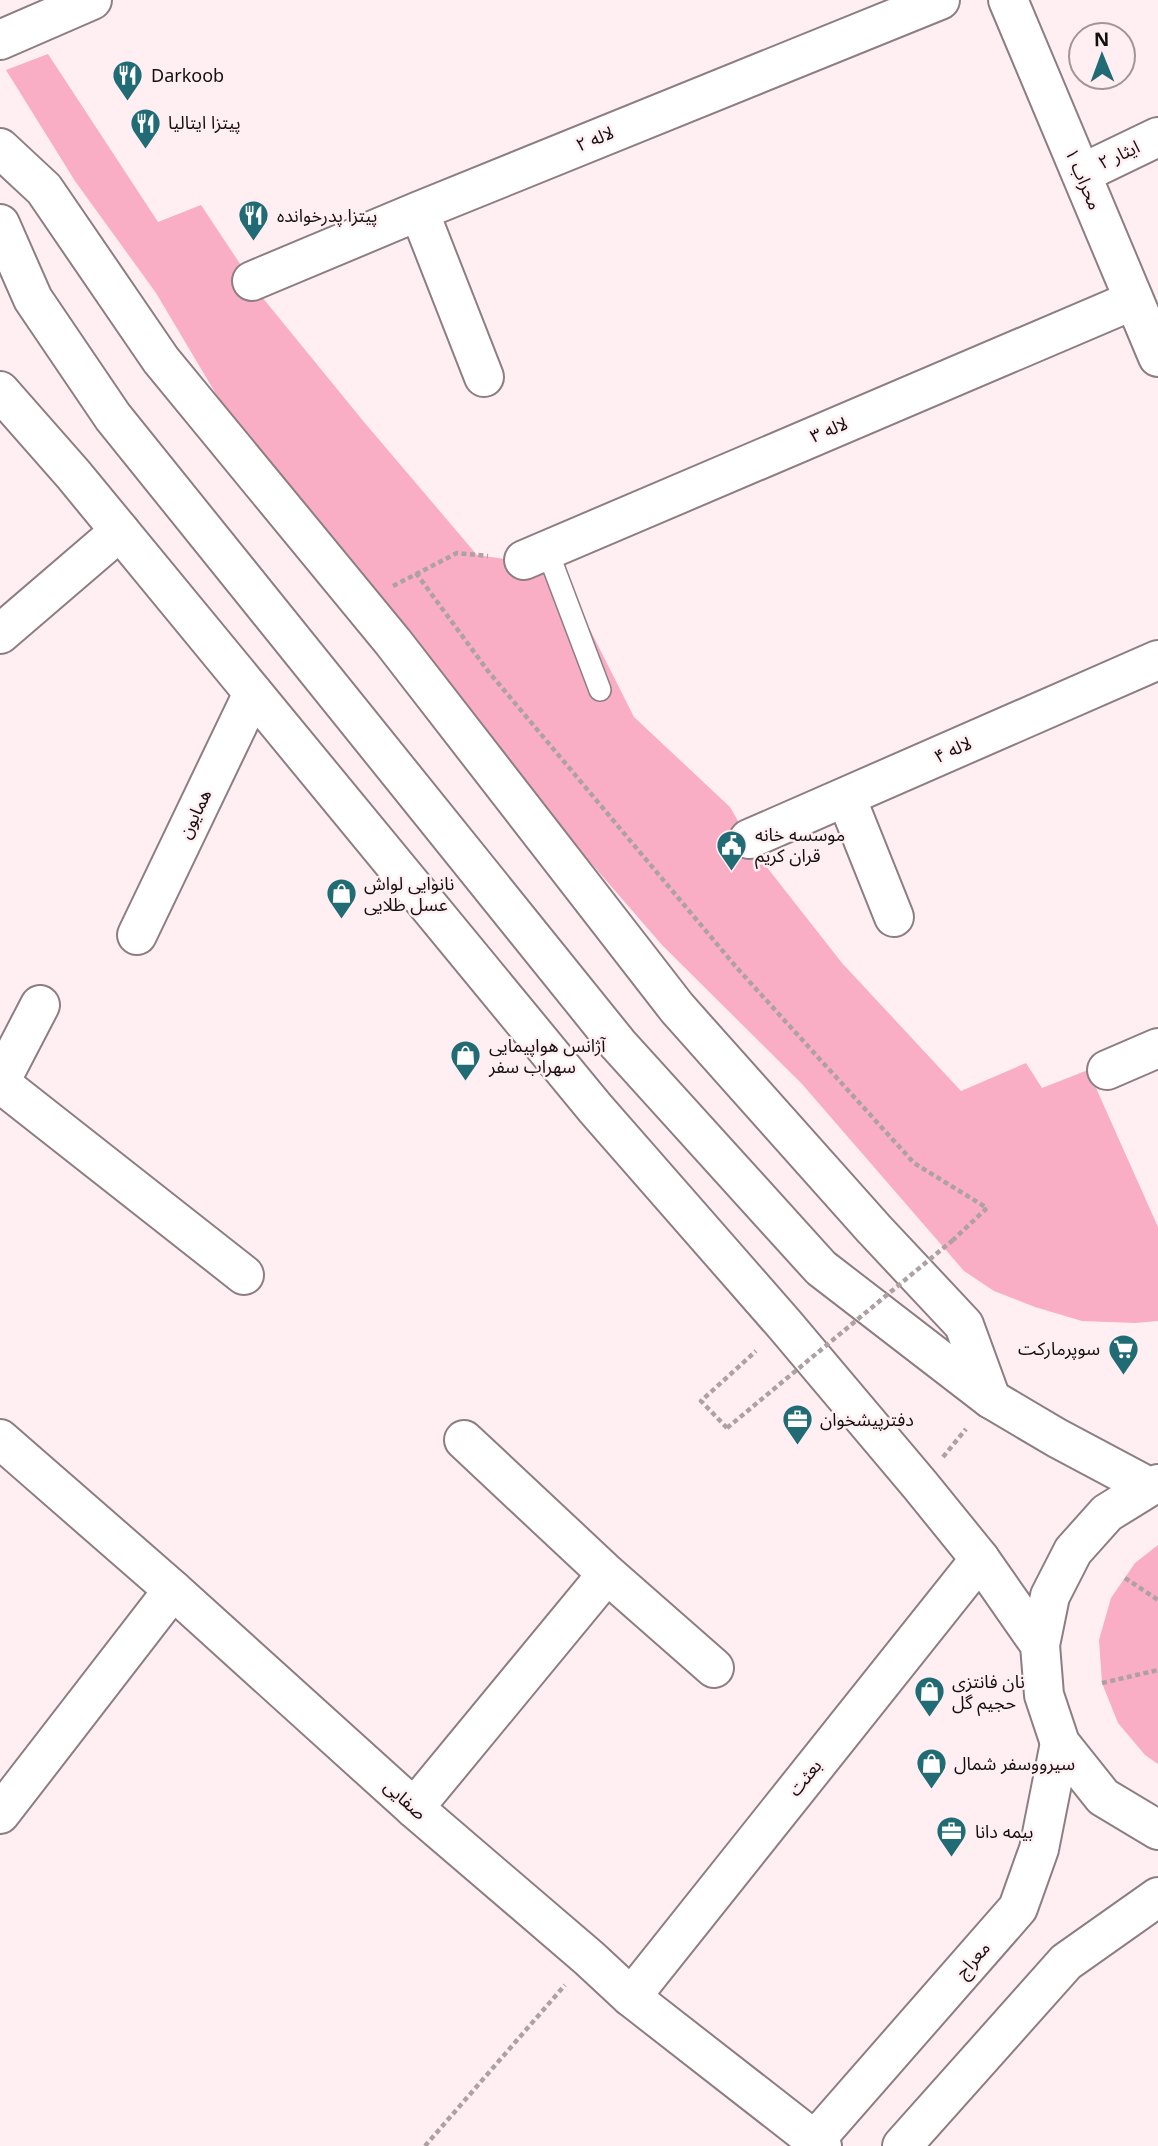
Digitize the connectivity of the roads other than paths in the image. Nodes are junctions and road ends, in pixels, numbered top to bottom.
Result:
1 (92, 0) edge
2 (940, 0) edge
3 (1008, 0) edge
4 (0, 40) edge
5 (1158, 137) edge
6 (0, 148) edge
7 (1081, 174) junction
8 (419, 211) junction
9 (0, 224) edge
10 (252, 281) dead end
11 (1134, 300) junction
12 (1158, 357) edge
13 (484, 377) dead end
14 (0, 391) edge
15 (120, 531) junction
16 (535, 555) joint
17 (0, 634) edge
18 (1158, 660) edge
19 (600, 690) dead end
20 (253, 693) junction
21 (846, 797) junction
22 (749, 839) dead end
23 (894, 917) dead end
24 (136, 935) dead end
25 (40, 1004) dead end
26 (1158, 1048) edge
27 (1107, 1070) dead end
28 (0, 1083) edge
29 (244, 1275) dead end
30 (991, 1399) junction
31 (0, 1439) edge
32 (464, 1440) dead end
33 (1154, 1485) edge
34 (980, 1559) junction
35 (607, 1574) junction
36 (173, 1591) junction
37 (1040, 1645) junction
38 (713, 1668) dead end
39 (1060, 1743) junction
40 (414, 1808) junction
41 (0, 1814) edge
42 (1158, 1830) edge
43 (1158, 1897) edge
44 (631, 1997) junction
45 (818, 2143) edge
46 (902, 2146) edge

1 - 4 street
2 - 8 street, لاله ۲
3 - 7 street, محراب ۱
5 - 7 street, ایثار ۲
6 - 30 street
7 - 11 street, محراب ۱
8 - 10 street, لاله ۲
8 - 13 street
9 - 30 street
11 - 12 street, محراب ۱
11 - 16 street, لاله ۳
14 - 15 street
15 - 17 street
15 - 20 street
16 - 19 lane
18 - 21 street, لاله ۴
20 - 24 street, همایون
20 - 34 street
21 - 22 street, لاله ۴
21 - 23 street
25 - 28 street
26 - 27 street
28 - 29 street
30 - 33 street
31 - 36 street, صفایی
32 - 35 street
33 - 37 street
34 - 37 street
34 - 44 street, بعثت
35 - 38 street
35 - 40 street
36 - 40 street, صفایی
36 - 41 street
37 - 39 street
39 - 42 street
39 - 45 street, معراج
40 - 44 street, صفایی
43 - 46 street
44 - 45 street, صفایی

